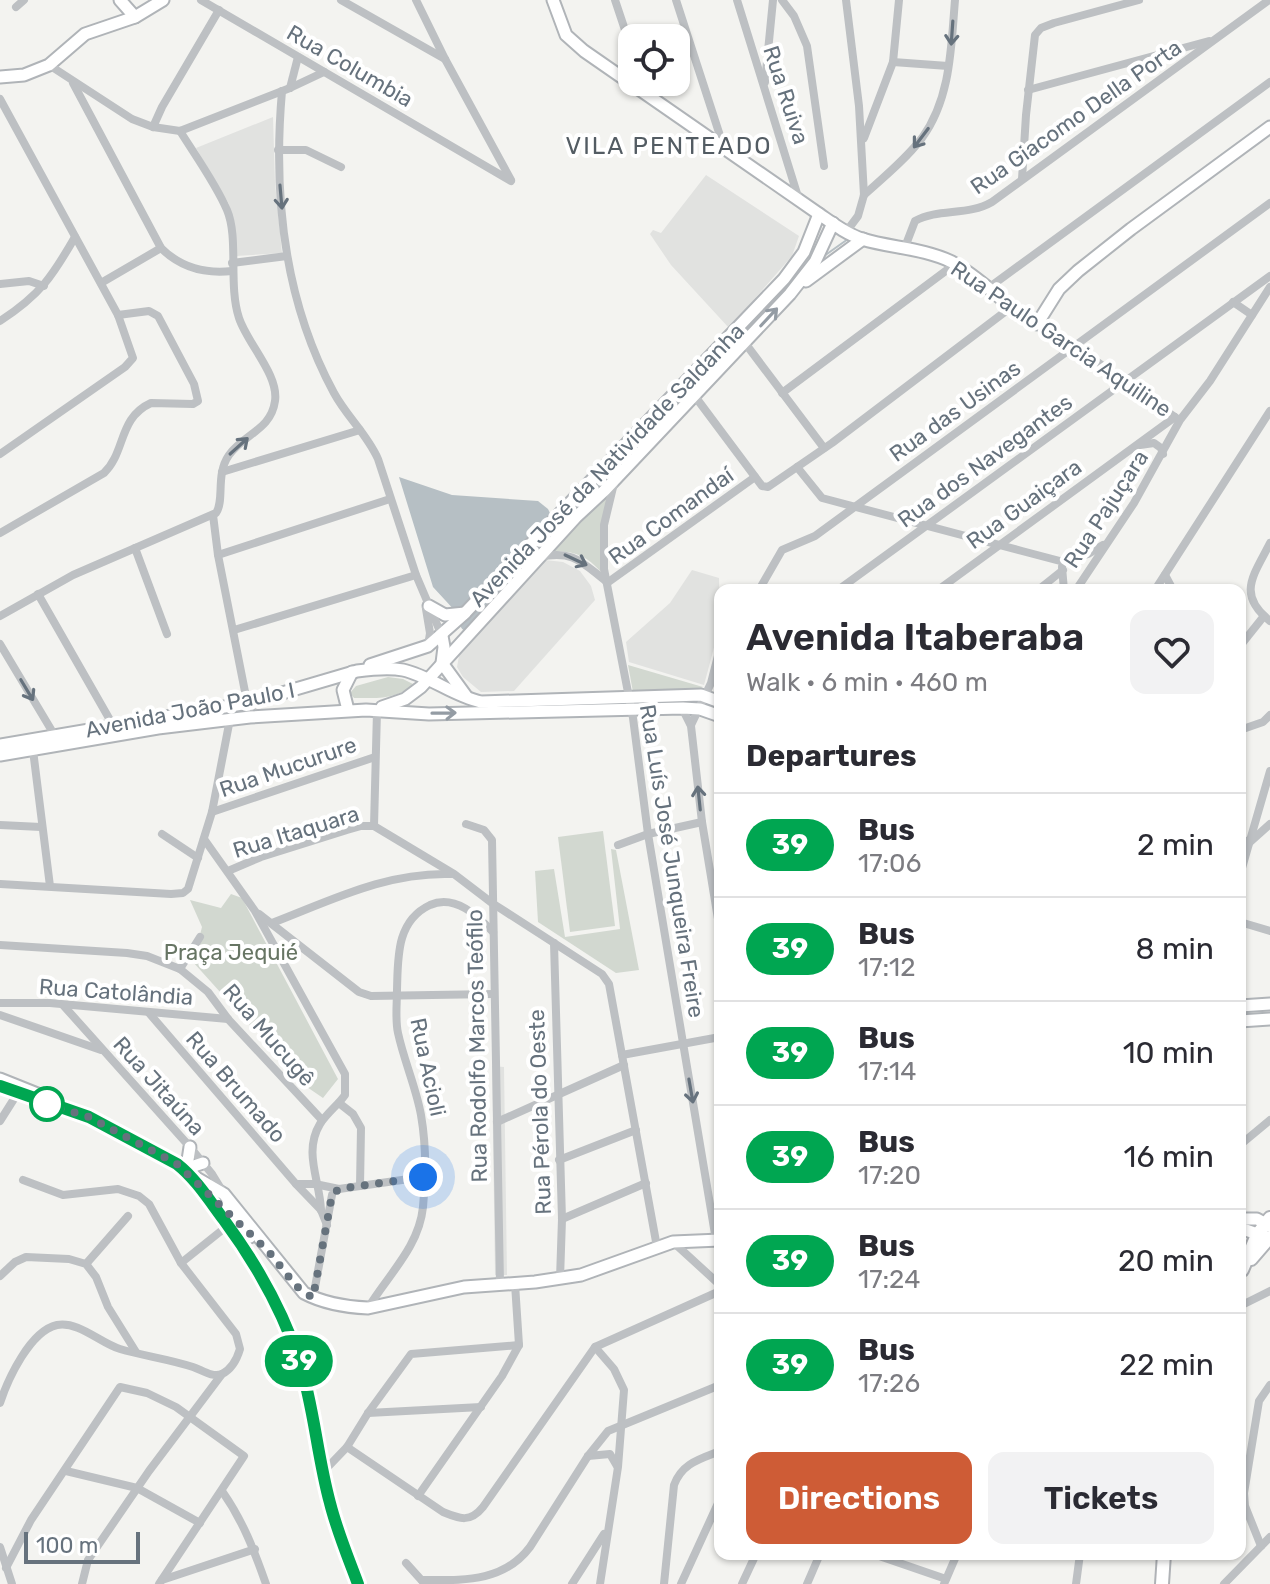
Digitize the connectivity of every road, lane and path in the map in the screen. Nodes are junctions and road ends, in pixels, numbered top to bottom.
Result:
1 (24, 0) edge
2 (120, 0) edge
3 (163, 0) edge
4 (201, 0) edge
5 (341, 0) edge
6 (416, 0) edge
7 (553, 0) edge
8 (615, 0) edge
9 (676, 0) edge
10 (737, 0) edge
11 (773, 0) edge
12 (782, 0) edge
13 (846, 0) edge
14 (899, 0) edge
15 (955, 0) edge
16 (1139, 0) edge
17 (1269, 0) edge
18 (16, 7) dead end
19 (219, 10) junction
20 (135, 17) junction
21 (623, 24) edge
22 (429, 29) junction
23 (410, 40) junction
24 (1215, 40) junction
25 (298, 57) junction
26 (445, 59) junction
27 (893, 62) junction
28 (49, 65) junction
29 (948, 66) junction
30 (324, 72) junction
31 (618, 72) edge
32 (0, 77) edge
33 (73, 83) junction
34 (1269, 83) edge
35 (764, 87) junction
36 (286, 89) junction
37 (1028, 90) junction
38 (655, 96) edge
39 (0, 99) edge
40 (153, 127) junction
41 (1270, 127) edge
42 (180, 131) junction
43 (862, 143) junction
44 (724, 149) junction
45 (278, 150) junction
46 (496, 155) junction
47 (481, 163) junction
48 (824, 166) dead end
49 (341, 167) dead end
50 (1022, 179) junction
51 (864, 195) junction
52 (799, 201) junction
53 (1270, 203) edge
54 (819, 214) junction
55 (833, 223) junction
56 (846, 232) junction
57 (75, 237) junction
58 (863, 239) junction
59 (905, 247) junction
60 (161, 248) junction
61 (287, 256) junction
62 (955, 264) junction
63 (232, 267) junction
64 (1270, 276) edge
65 (101, 283) junction
66 (0, 284) edge
67 (44, 286) junction
68 (1270, 287) edge
69 (987, 289) junction
70 (790, 294) junction
71 (1243, 295) junction
72 (1233, 302) junction
73 (1259, 304) junction
74 (1010, 308) junction
75 (118, 315) junction
76 (1252, 315) junction
77 (0, 321) edge
78 (1037, 324) junction
79 (745, 343) junction
80 (1075, 346) junction
81 (1123, 382) junction
82 (782, 393) junction
83 (694, 395) junction
84 (1270, 411) edge
85 (1178, 419) junction
86 (360, 430) junction
87 (824, 448) junction
88 (1132, 448) junction
89 (0, 454) edge
90 (1163, 454) junction
91 (797, 467) junction
92 (222, 472) junction
93 (755, 477) junction
94 (615, 479) junction
95 (390, 499) junction
96 (855, 507) junction
97 (213, 515) junction
98 (926, 526) junction
99 (0, 533) edge
100 (1106, 542) junction
101 (1270, 543) edge
102 (998, 545) junction
103 (135, 548) junction
104 (218, 555) junction
105 (539, 557) junction
106 (1062, 566) junction
107 (416, 575) junction
108 (1165, 575) junction
109 (607, 583) junction
110 (764, 584) edge
111 (846, 584) edge
112 (946, 584) edge
113 (1044, 584) edge
114 (1064, 584) edge
115 (1080, 584) edge
116 (1159, 584) edge
117 (1170, 584) edge
118 (423, 592) junction
119 (38, 594) junction
120 (429, 606) junction
121 (465, 614) junction
122 (0, 616) edge
123 (1267, 619) edge
124 (234, 630) junction
125 (167, 634) dead end
126 (442, 636) junction
127 (465, 638) junction
128 (1246, 640) edge
129 (0, 644) edge
130 (428, 646) junction
131 (442, 663) junction
132 (714, 670) edge
133 (355, 672) junction
134 (427, 680) junction
135 (707, 696) junction
136 (675, 697) junction
137 (469, 699) junction
138 (714, 699) edge
139 (248, 703) junction
140 (630, 704) junction
141 (683, 708) junction
142 (700, 709) junction
143 (348, 710) junction
144 (371, 710) junction
145 (714, 714) edge
146 (250, 717) junction
147 (230, 719) junction
148 (1268, 722) edge
149 (691, 726) junction
150 (114, 727) junction
151 (1246, 728) edge
152 (55, 736) junction
153 (0, 745) edge
154 (33, 750) junction
155 (0, 755) edge
156 (375, 757) junction
157 (1270, 771) edge
158 (212, 812) junction
159 (702, 822) junction
160 (466, 824) dead end
161 (1270, 824) edge
162 (0, 825) edge
163 (374, 826) junction
164 (41, 827) junction
165 (162, 834) dead end
166 (648, 834) junction
167 (1246, 838) edge
168 (204, 839) junction
169 (1246, 840) edge
170 (618, 845) dead end
171 (198, 858) junction
172 (228, 871) junction
173 (454, 874) junction
174 (711, 882) junction
175 (0, 884) edge
176 (714, 885) edge
177 (50, 886) junction
178 (714, 898) edge
179 (492, 903) junction
180 (255, 911) junction
181 (272, 923) junction
182 (1246, 924) edge
183 (1270, 931) edge
184 (493, 932) junction
185 (200, 937) dead end
186 (554, 943) junction
187 (0, 945) edge
188 (180, 969) junction
189 (397, 994) junction
190 (494, 994) junction
191 (0, 1003) edge
192 (1270, 1004) edge
193 (63, 1005) junction
194 (1246, 1006) edge
195 (149, 1013) junction
196 (0, 1015) edge
197 (228, 1019) junction
198 (1270, 1019) edge
199 (1246, 1021) edge
200 (714, 1038) edge
201 (683, 1044) junction
202 (101, 1050) junction
203 (622, 1055) junction
204 (624, 1065) junction
205 (0, 1079) edge
206 (0, 1086) edge
207 (20, 1090) junction
208 (557, 1096) junction
209 (339, 1103) junction
210 (322, 1120) junction
211 (1270, 1120) edge
212 (0, 1121) edge
213 (497, 1122) junction
214 (636, 1130) junction
215 (1246, 1140) edge
216 (190, 1147) junction
217 (559, 1160) junction
218 (203, 1163) junction
219 (185, 1170) junction
220 (423, 1177) junction
221 (23, 1180) dead end
222 (646, 1183) junction
223 (296, 1184) junction
224 (315, 1184) junction
225 (360, 1186) junction
226 (336, 1192) junction
227 (224, 1194) junction
228 (321, 1210) junction
229 (128, 1216) dead end
230 (714, 1218) edge
231 (562, 1219) junction
232 (1246, 1219) edge
233 (1268, 1222) edge
234 (237, 1223) junction
235 (327, 1225) junction
236 (1264, 1236) edge
237 (251, 1238) junction
238 (714, 1240) edge
239 (673, 1242) junction
240 (657, 1247) junction
241 (269, 1252) junction
242 (181, 1263) junction
243 (86, 1264) junction
244 (255, 1264) junction
245 (1246, 1264) edge
246 (0, 1276) edge
247 (560, 1279) junction
248 (714, 1280) edge
249 (500, 1284) junction
250 (515, 1284) junction
251 (1270, 1291) edge
252 (714, 1294) edge
253 (313, 1298) junction
254 (1246, 1303) edge
255 (368, 1308) junction
256 (519, 1345) junction
257 (595, 1347) junction
258 (136, 1352) junction
259 (222, 1374) junction
260 (1270, 1385) edge
261 (714, 1387) edge
262 (0, 1403) edge
263 (481, 1407) junction
264 (368, 1413) junction
265 (189, 1416) junction
266 (620, 1425) junction
267 (347, 1447) junction
268 (714, 1454) edge
269 (588, 1456) junction
270 (618, 1467) junction
271 (66, 1471) junction
272 (323, 1472) junction
273 (1246, 1481) edge
274 (137, 1488) junction
275 (222, 1491) junction
276 (418, 1496) junction
277 (1246, 1508) edge
278 (714, 1512) edge
279 (200, 1523) junction
280 (607, 1530) junction
281 (1270, 1537) edge
282 (1261, 1546) junction
283 (0, 1547) edge
284 (255, 1549) junction
285 (753, 1560) edge
286 (817, 1560) edge
287 (890, 1560) edge
288 (954, 1560) edge
289 (1079, 1560) edge
290 (1164, 1560) edge
291 (406, 1563) dead end
292 (6, 1568) junction
293 (945, 1581) edge
294 (160, 1582) edge
295 (423, 1582) edge
296 (1228, 1582) edge
297 (12, 1584) edge
298 (82, 1584) edge
299 (266, 1584) edge
300 (358, 1584) edge
301 (572, 1584) edge
302 (600, 1584) edge
303 (664, 1584) edge
304 (681, 1584) edge
305 (742, 1584) edge
306 (807, 1584) edge
307 (1076, 1584) edge
308 (1162, 1584) edge

1 - 18 street
2 - 20 street
3 - 20 street
4 - 19 street, Rua Columbia
5 - 23 street
6 - 22 street
7 - 31 street, Rua Paulo Garcia Aquiline
8 - 21 street
9 - 44 street
10 - 35 street, Rua Ruiva
11 - 35 street
12 - 48 street
13 - 43 street
14 - 27 street
15 -> 29 street
16 - 37 street
17 - 24 street, Rua Giacomo Della Porta
19 - 25 street, Rua Columbia
19 - 40 street
20 - 28 street
22 - 23 street
22 - 26 street
23 - 26 street
24 - 37 street
24 - 50 street, Rua Giacomo Della Porta
25 - 30 street, Rua Columbia
25 - 36 street
26 - 46 street
27 - 29 street
27 - 43 street
28 - 32 street
28 - 33 street
29 -> 51 street
30 - 36 street
30 - 47 street, Rua Columbia
33 - 40 street
33 - 60 street
34 - 69 street
35 - 52 street, Rua Ruiva
36 - 42 street
36 - 45 street
37 - 50 street
38 - 44 street, Rua Paulo Garcia Aquiline
39 - 57 street
40 - 42 street
41 - 78 street
42 - 63 street
43 - 51 street
44 - 52 street, Rua Paulo Garcia Aquiline
45 - 49 street
45 -> 61 street
46 - 47 street
46 - 47 street, Rua Columbia
50 - 59 street, Rua Giacomo Della Porta
51 - 56 street
52 - 54 street, Rua Paulo Garcia Aquiline
53 - 80 street, Rua das Usinas
54 - 55 street, Rua Paulo Garcia Aquiline
54 - 121 street, Avenida José da Natividade Saldanha
55 - 56 street, Rua Paulo Garcia Aquiline
55 - 70 street, Avenida José da Natividade Saldanha
56 - 58 street, Rua Paulo Garcia Aquiline
57 - 65 street
57 - 67 street
58 - 59 street, Rua Paulo Garcia Aquiline
58 - 70 street
59 - 62 street, Rua Paulo Garcia Aquiline
60 - 63 street
60 - 65 street
61 - 63 street
61 - 86 street
62 - 69 street, Rua Paulo Garcia Aquiline
62 - 82 street
92 -> 63 street
64 - 71 street, Rua dos Navegantes
65 - 75 street
66 - 67 street
67 - 77 street
68 - 73 street, Rua Pajuçara
69 - 74 street, Rua Paulo Garcia Aquiline
79 -> 70 street, Avenida José da Natividade Saldanha
71 - 72 street, Rua dos Navegantes
71 - 73 street
72 - 76 street
72 - 81 street, Rua dos Navegantes
73 - 76 street, Rua Pajuçara
74 - 78 street, Rua Paulo Garcia Aquiline
74 - 87 street
75 - 89 street
75 - 99 street
76 - 85 street, Rua Pajuçara
78 - 80 street, Rua Paulo Garcia Aquiline
79 - 82 street
79 - 83 street, Avenida José da Natividade Saldanha
80 - 81 street, Rua Paulo Garcia Aquiline
80 - 96 street, Rua das Usinas
81 - 85 street, Rua Paulo Garcia Aquiline
81 - 98 street, Rua dos Navegantes
82 - 87 street
83 - 93 street
83 - 94 street, Avenida José da Natividade Saldanha
84 - 108 street
85 - 88 street, Rua Guaiçara
85 - 90 street, Rua Pajuçara
86 - 92 street
86 - 95 street
87 - 91 street
88 - 90 street
88 - 102 street, Rua Guaiçara
90 - 100 street, Rua Pajuçara
91 - 93 street
91 - 96 street
92 - 97 street
93 - 109 street, Rua Comandaí
94 - 105 street, Avenida José da Natividade Saldanha
94 - 109 street, Rua Luís José Junqueira Freire
95 - 104 street
95 - 107 street
96 - 98 street
96 - 110 street, Rua das Usinas
97 - 103 street
97 - 104 street
98 - 102 street
98 - 111 street, Rua dos Navegantes
100 - 106 street
100 - 115 street, Rua Pajuçara
101 - 123 street
102 - 106 street
102 - 112 street, Rua Guaiçara
103 - 119 street
103 - 125 street
104 - 124 street
105 -> 109 street
105 - 127 street, Avenida José da Natividade Saldanha
106 - 113 street
106 - 114 street
107 - 118 street
107 - 124 street
108 - 116 street
108 - 117 street
109 - 140 street, Rua Luís José Junqueira Freire
118 - 120 street
118 - 130 street
119 - 122 street
119 - 150 street
120 - 121 street
120 - 126 street
121 - 126 street, Avenida José da Natividade Saldanha
121 - 127 street
123 - 128 street
124 - 139 street
126 - 130 street, Avenida José da Natividade Saldanha
126 - 131 street
127 - 131 street, Avenida José da Natividade Saldanha
129 -> 152 street
130 - 133 street, Avenida José da Natividade Saldanha
131 - 134 street, Avenida José da Natividade Saldanha
131 - 137 street
132 - 135 street
133 - 134 street, Avenida João Paulo I
133 - 139 street, Avenida João Paulo I
133 - 143 street
134 - 137 street, Avenida João Paulo I
134 - 144 street, Avenida José da Natividade Saldanha
135 - 136 street, Avenida João Paulo I
135 - 138 street
135 - 142 street
136 - 140 street, Avenida João Paulo I
136 - 141 street
137 - 140 street, Avenida João Paulo I
139 - 146 street
139 - 150 street, Avenida João Paulo I
140 - 141 street, Avenida João Paulo I
144 -> 140 street, Avenida João Paulo I
140 - 166 street, Rua Luís José Junqueira Freire
141 - 142 street, Avenida João Paulo I
141 - 149 street
142 - 145 street, Avenida João Paulo I
142 - 149 street
143 - 144 street, Avenida João Paulo I
143 - 146 street, Avenida João Paulo I
144 - 156 street
146 - 147 street, Avenida João Paulo I
147 - 154 street, Avenida João Paulo I
147 - 158 street
148 - 151 street
159 -> 149 street
150 - 152 street, Avenida João Paulo I
152 - 153 street, Avenida João Paulo I
154 - 155 street, Avenida João Paulo I
154 - 164 street
156 - 158 street, Rua Mucurure
156 - 163 street
157 - 167 street
158 - 168 street
159 - 166 street
159 - 174 street
160 - 179 street, Rua Rodolfo Marcos Teófilo
161 - 169 street
162 - 164 street
163 - 172 street, Rua Itaquara
163 - 173 street
164 - 177 street
165 - 171 street
166 - 170 street
166 - 201 street, Rua Luís José Junqueira Freire
168 - 171 street
168 - 172 street
171 - 177 street
172 - 180 street
173 - 179 street
173 - 181 street
174 - 176 street
174 - 178 street
175 - 177 street
179 - 184 street, Rua Rodolfo Marcos Teófilo
179 - 186 street
180 - 181 street
180 - 209 street
181 - 189 street
182 - 183 street
184 - 189 street, Rua Acioli
184 - 190 street, Rua Rodolfo Marcos Teófilo
185 - 188 street
186 - 203 street
186 - 208 street, Rua Pérola do Oeste
187 - 188 street, Rua Mucugê
188 - 197 street, Rua Mucugê
189 - 190 street
189 - 220 street, Rua Acioli
190 - 213 street, Rua Rodolfo Marcos Teófilo
191 - 193 street, Rua Catolândia
192 - 194 street
193 - 195 street, Rua Catolândia
193 - 202 street, Rua Jitaúna
195 - 197 street, Rua Catolândia
195 - 223 street, Rua Brumado
196 - 202 street
197 - 210 street, Rua Mucugê
198 - 199 street
200 - 201 street
201 - 203 street
201 -> 230 street, Rua Luís José Junqueira Freire
202 - 216 street, Rua Jitaúna
203 - 204 street
204 - 208 street
204 - 214 street
205 - 207 street
206 - 207 street
207 - 212 street
207 - 219 street
208 - 213 street
208 - 217 street, Rua Pérola do Oeste
209 - 210 street
209 - 225 street
210 - 224 street
211 - 215 street
213 - 249 street, Rua Rodolfo Marcos Teófilo
214 - 217 street
214 - 222 street
216 - 218 street, Rua Jitaúna
216 - 219 street
217 - 231 street, Rua Pérola do Oeste
218 - 219 street
218 - 227 street, Rua Jitaúna
219 - 227 street
219 - 234 street
220 - 225 street
220 - 255 street, Rua Acioli
221 - 242 street
222 - 231 street
222 - 240 street
223 - 224 street
223 - 228 street, Rua Brumado
224 - 226 street
224 - 228 street
225 - 226 street
226 - 228 street
226 - 235 street
227 - 234 street
228 - 235 street, Rua Brumado
229 - 243 street
231 - 247 street, Rua Pérola do Oeste
232 - 233 street
233 - 236 main road
234 - 237 street
234 - 241 street
234 - 242 street
234 - 244 street
235 - 253 street
236 - 245 main road
237 - 241 street
237 - 244 street
238 - 239 street
239 - 240 street
239 - 248 street
240 - 247 street
241 - 253 street
242 - 259 street
243 - 246 street
243 - 258 street
244 - 272 street
247 - 250 street
249 - 250 street
249 - 255 street
250 - 256 street
251 - 254 street
252 - 257 street
253 - 255 street
256 - 263 street
256 - 264 street
257 - 266 street
257 - 276 street
258 - 259 street
258 - 262 street
259 - 265 street
260 - 273 street
261 - 266 street
263 - 264 street
263 - 276 street
264 - 267 street
265 - 271 street
265 - 274 street
265 - 275 street
266 - 269 street
266 - 270 street
267 - 272 street
267 - 276 street
268 - 303 street
269 - 270 street
269 - 295 street
270 - 280 street
271 - 274 street
271 - 292 street
272 - 300 street
274 - 279 street
274 - 298 street
275 - 279 street
275 - 284 street
277 - 282 street
278 - 304 street
279 - 294 street
280 - 301 street
280 - 302 street
281 - 282 street
282 - 296 street
283 - 292 street
284 - 294 street
284 - 299 street
285 - 305 street
286 - 306 street
287 - 293 street
288 - 293 street
289 - 307 street
290 - 308 main road
291 - 295 street
292 - 297 street

